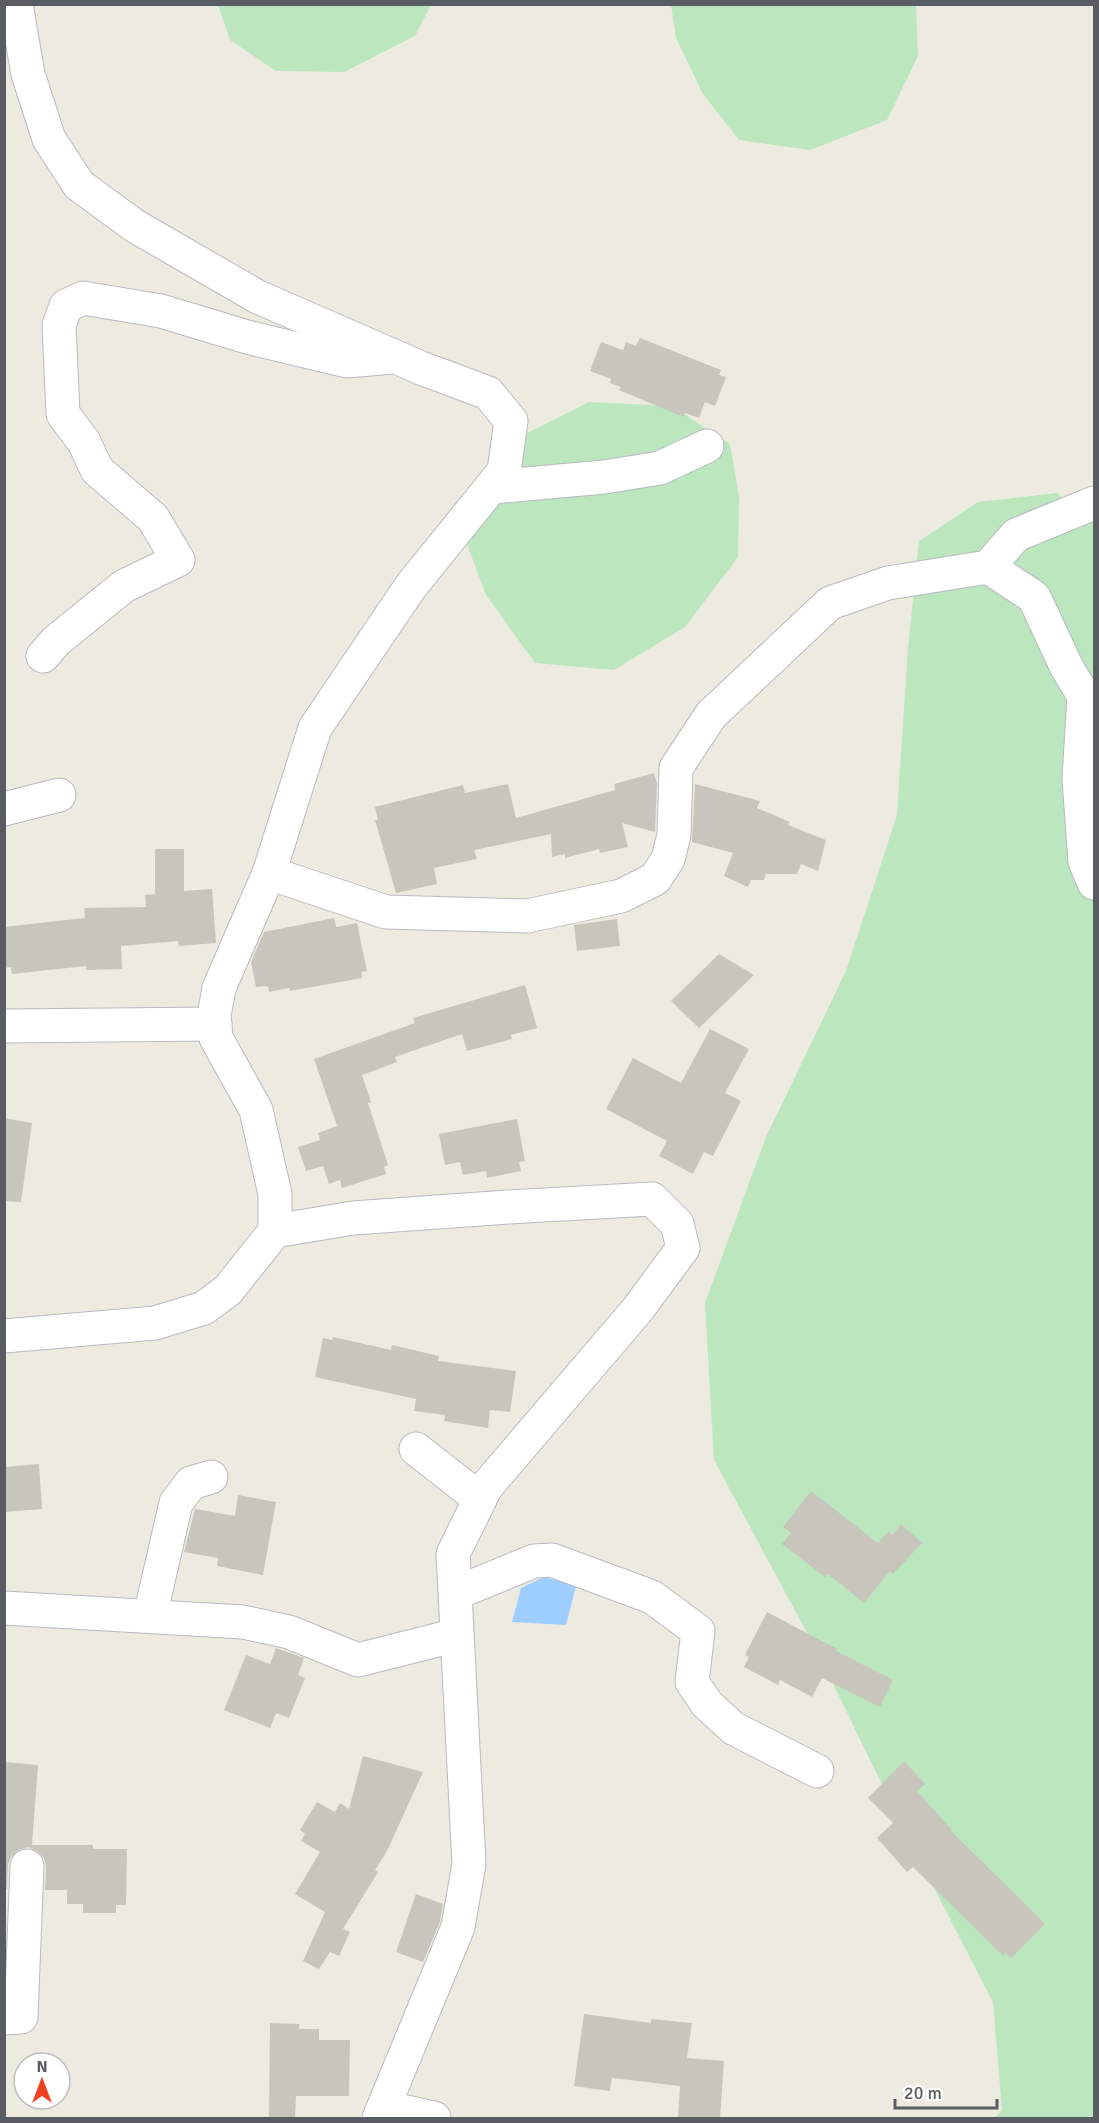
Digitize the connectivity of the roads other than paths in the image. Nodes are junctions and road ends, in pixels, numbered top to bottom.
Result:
1 (16, 4) edge
2 (16, 76) edge
3 (395, 356) junction
4 (707, 446) dead end
5 (492, 486) junction
6 (1095, 503) edge
7 (988, 567) junction
8 (43, 656) dead end
9 (59, 795) dead end
10 (4, 809) edge
11 (269, 873) junction
12 (1095, 883) edge
13 (215, 1024) junction
14 (4, 1026) edge
15 (275, 1231) junction
16 (4, 1336) edge
17 (416, 1449) dead end
18 (211, 1477) dead end
19 (480, 1499) junction
20 (456, 1593) junction
21 (4, 1608) edge
22 (150, 1616) junction
23 (458, 1635) junction
24 (817, 1771) dead end
25 (27, 1866) dead end
26 (4, 2018) edge
27 (382, 2113) edge
28 (434, 2118) edge

1 - 2 street
2 - 3 street
3 - 5 street
3 - 8 street
4 - 5 street
5 - 11 street
6 - 7 street
7 - 11 street
7 - 12 street
9 - 10 street
11 - 13 street
13 - 14 street
13 - 15 street
15 - 16 street
15 - 19 street
17 - 19 street
18 - 22 street
19 - 20 street
20 - 23 street
20 - 24 street
21 - 22 street
22 - 23 street
23 - 27 street
25 - 26 street
27 - 28 street

